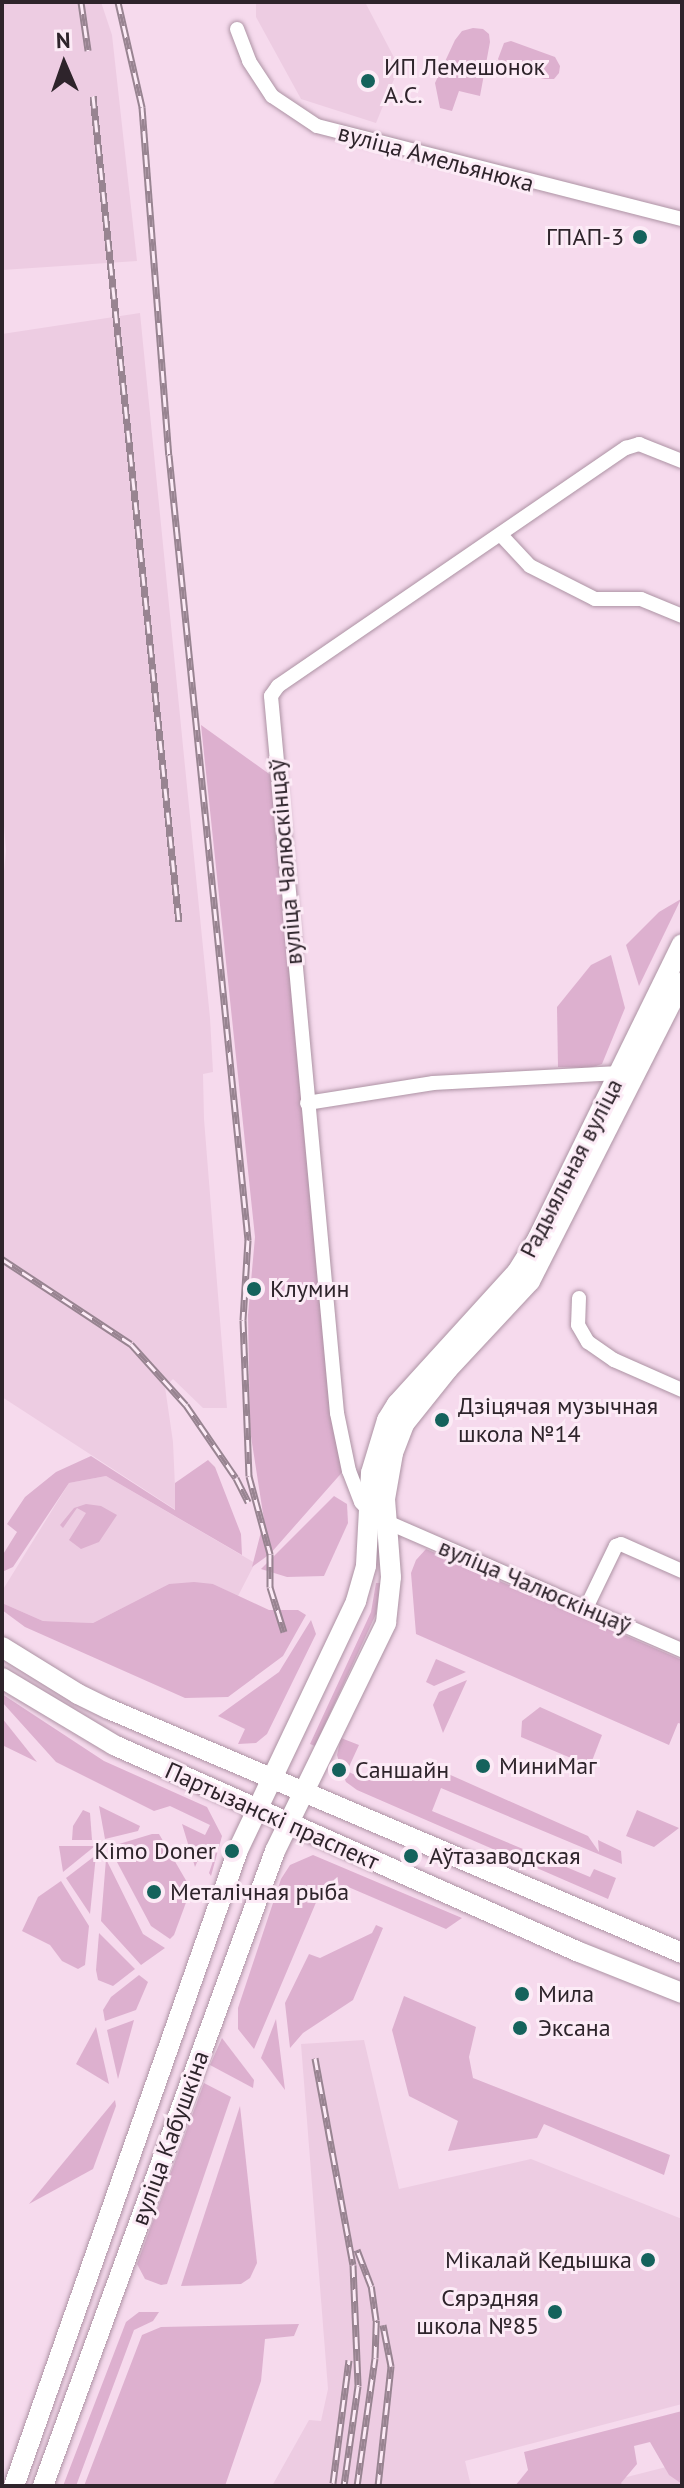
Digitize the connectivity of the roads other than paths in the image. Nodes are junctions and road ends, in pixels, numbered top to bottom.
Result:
1 (237, 29) dead end
2 (682, 219) edge
3 (682, 461) edge
4 (501, 535) junction
5 (682, 616) edge
6 (682, 944) edge
7 (682, 982) edge
8 (619, 1073) junction
9 (307, 1103) junction
10 (579, 1298) dead end
11 (682, 1390) edge
12 (379, 1517) junction
13 (682, 1571) edge
14 (586, 1608) junction
15 (2, 1647) edge
16 (682, 1650) edge
17 (2, 1678) edge
18 (271, 1778) junction
19 (303, 1792) junction
20 (256, 1809) junction
21 (288, 1823) junction
22 (682, 1953) edge
23 (682, 1993) edge
24 (14, 2486) edge
25 (43, 2486) edge

1 - 2 street, вуліца Амельянюка
3 - 4 street, вуліца Чалюскінцаў
4 - 5 street
4 - 9 street, вуліца Чалюскінцаў
6 - 8 main road, Радыяльная вуліца
7 - 12 main road, Радыяльная вуліца
8 - 9 street
8 - 12 main road, Радыяльная вуліца
9 - 12 street, вуліца Чалюскінцаў
10 - 11 street
12 - 14 street, вуліца Чалюскінцаў
12 - 18 main road, Радыяльная вуліца
12 - 19 main road, Радыяльная вуліца
13 - 14 street
14 - 16 street, вуліца Чалюскінцаў
15 - 18 main road, Партызанскі праспект
17 - 20 main road, Партызанскі праспект
18 - 19 main road, Партызанскі праспект
18 - 20 main road, Радыяльная вуліца
19 - 21 main road, вуліца Кабушкіна
19 - 22 main road, Партызанскі праспект
20 - 21 main road, Партызанскі праспект
20 - 24 main road, вуліца Кабушкіна
21 - 23 main road, Партызанскі праспект
21 - 25 main road, вуліца Кабушкіна

